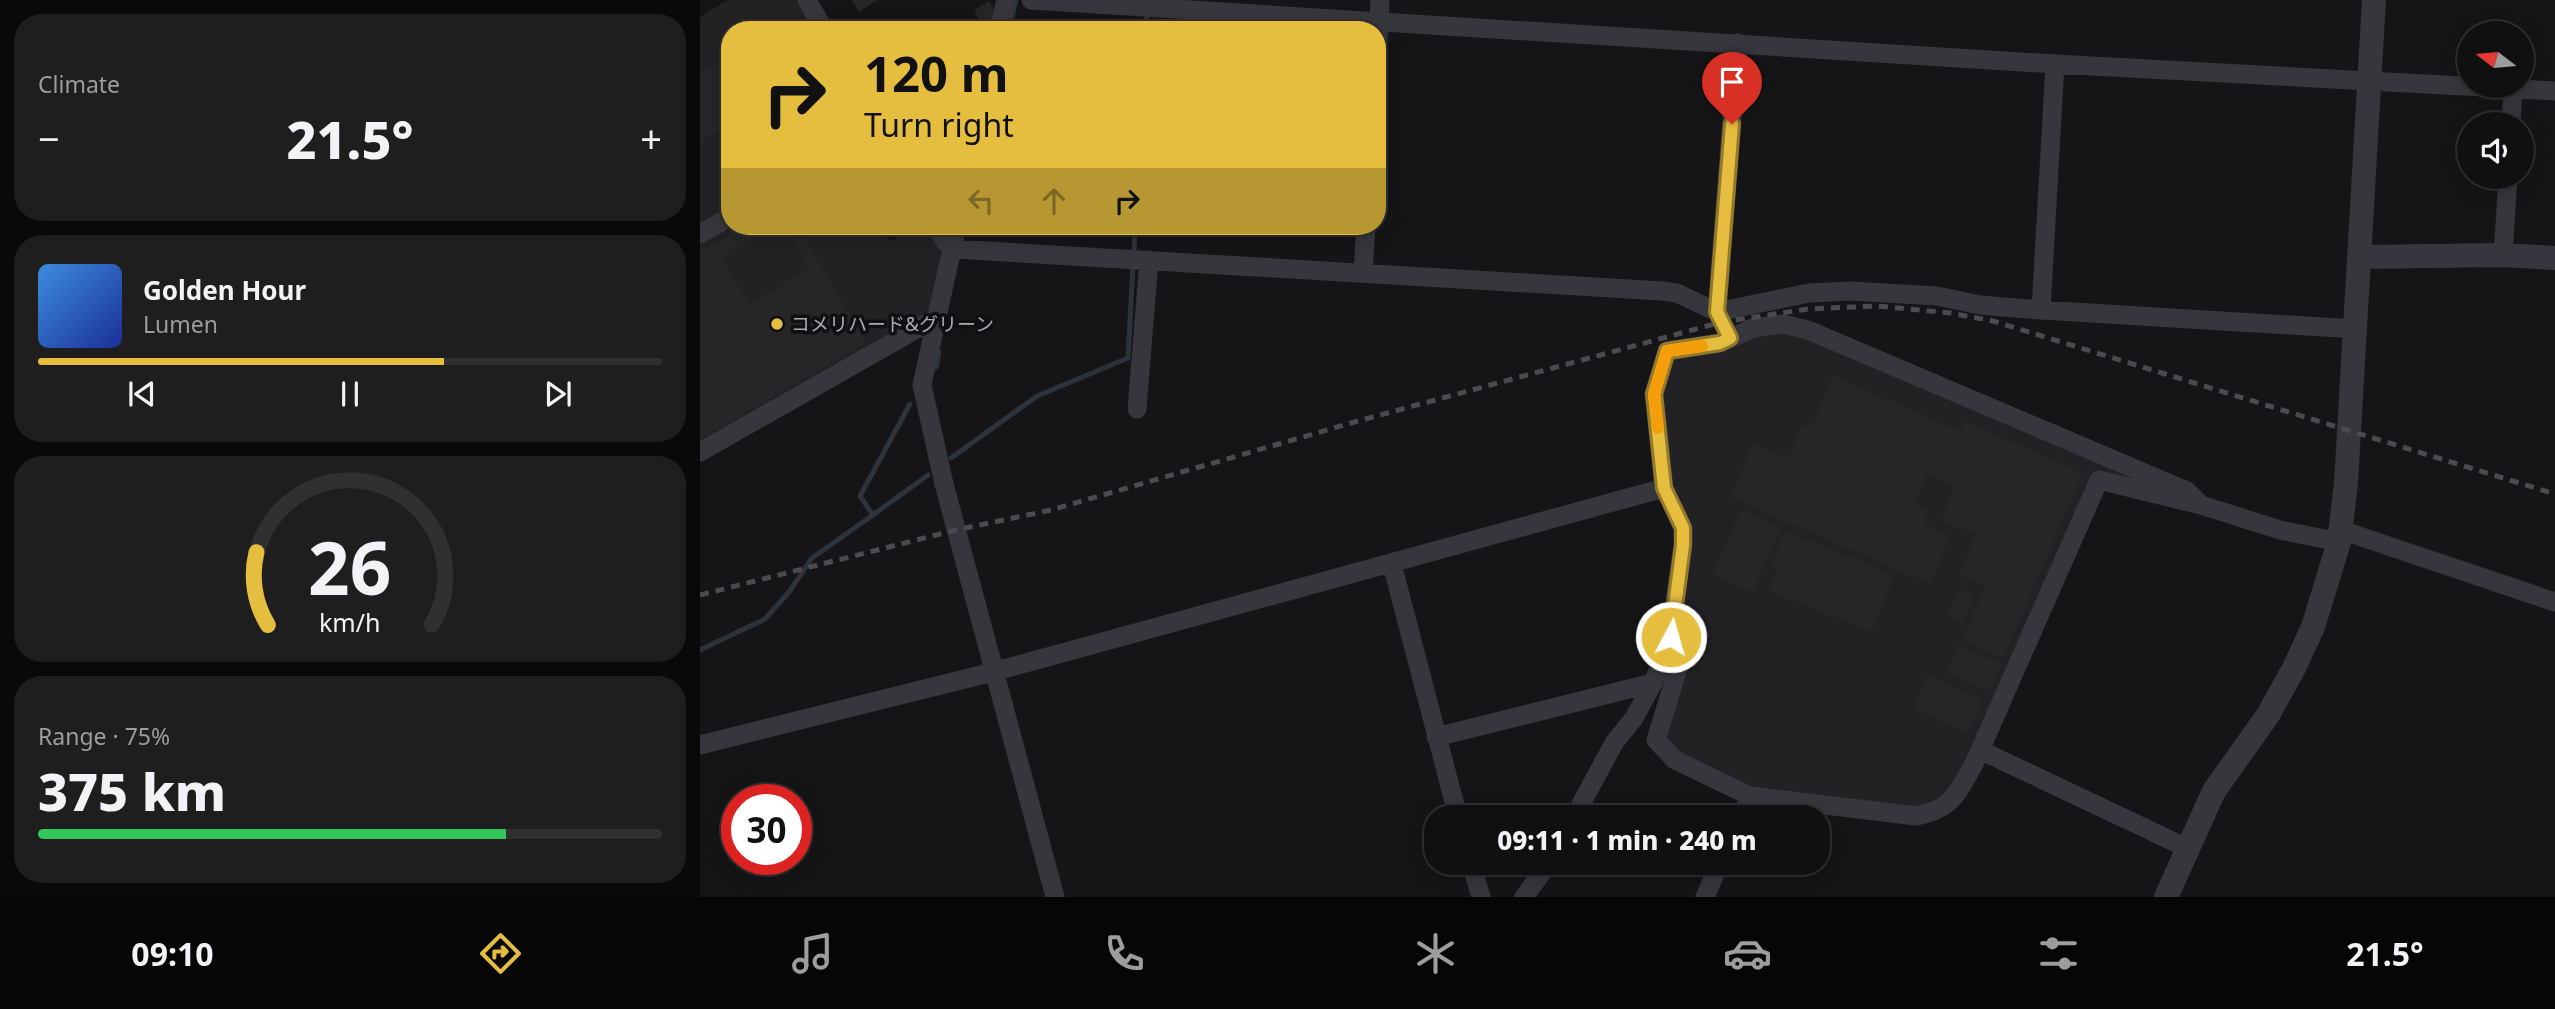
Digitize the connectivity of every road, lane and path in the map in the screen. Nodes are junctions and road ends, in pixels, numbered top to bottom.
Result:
1 (807, 0) edge
2 (1006, 0) edge
3 (1031, 0) edge
4 (1380, 0) edge
5 (2374, 0) edge
6 (819, 21) edge
7 (1001, 21) edge
8 (1364, 21) edge
9 (1380, 21) edge
10 (1386, 22) edge
11 (1738, 43) junction
12 (2055, 64) junction
13 (2369, 81) junction
14 (2457, 86) edge
15 (2534, 90) edge
16 (2555, 91) edge
17 (2507, 189) edge
18 (721, 222) edge
19 (700, 234) edge
20 (941, 235) edge
21 (958, 235) edge
22 (1365, 235) edge
23 (959, 249) junction
24 (2503, 255) junction
25 (2360, 257) junction
26 (2555, 258) edge
27 (1138, 260) junction
28 (1363, 273) junction
29 (2041, 310) junction
30 (1717, 312) junction
31 (936, 318) junction
32 (2355, 329) junction
33 (1730, 338) junction
34 (1137, 409) dead end
35 (700, 452) edge
36 (1664, 488) junction
37 (2201, 505) junction
38 (2340, 536) junction
39 (1392, 564) junction
40 (2555, 602) edge
41 (1673, 613) junction
42 (993, 672) junction
43 (1653, 683) junction
44 (1436, 737) junction
45 (700, 745) edge
46 (1980, 750) junction
47 (1750, 796) junction
48 (1455, 805) edge
49 (1580, 805) edge
50 (1746, 805) edge
51 (2187, 848) junction
52 (1475, 875) edge
53 (1540, 875) edge
54 (1715, 875) edge
55 (1055, 897) edge
56 (1481, 897) edge
57 (1524, 897) edge
58 (1705, 897) edge
59 (2166, 897) edge

1 - 6 street
2 - 7 street
3 - 8 street
4 - 9 street
5 - 13 street
10 - 11 street
11 - 12 street
11 - 30 street
12 - 13 street
12 - 29 street
13 - 14 street
13 - 25 street
15 - 16 street
17 - 24 street
18 - 19 street
20 - 23 street
21 - 23 street
22 - 28 street
23 - 27 street
23 - 31 street
24 - 25 street
24 - 26 street
25 - 32 street
27 - 28 street
27 - 34 street
28 - 30 street
29 - 30 street
29 - 32 street
30 - 33 street
31 - 35 street
31 - 42 street
32 - 38 street
33 - 36 street
33 - 37 street
36 - 39 street
36 - 41 street
37 - 38 street
37 - 46 street
38 - 40 street
38 - 51 street
39 - 42 street
39 - 44 street
41 - 43 street
41 - 47 street
42 - 45 street
42 - 55 street
43 - 44 street
43 - 49 street
44 - 48 street
46 - 47 street
46 - 51 street
47 - 50 street
51 - 59 street
52 - 56 street
53 - 57 street
54 - 58 street

